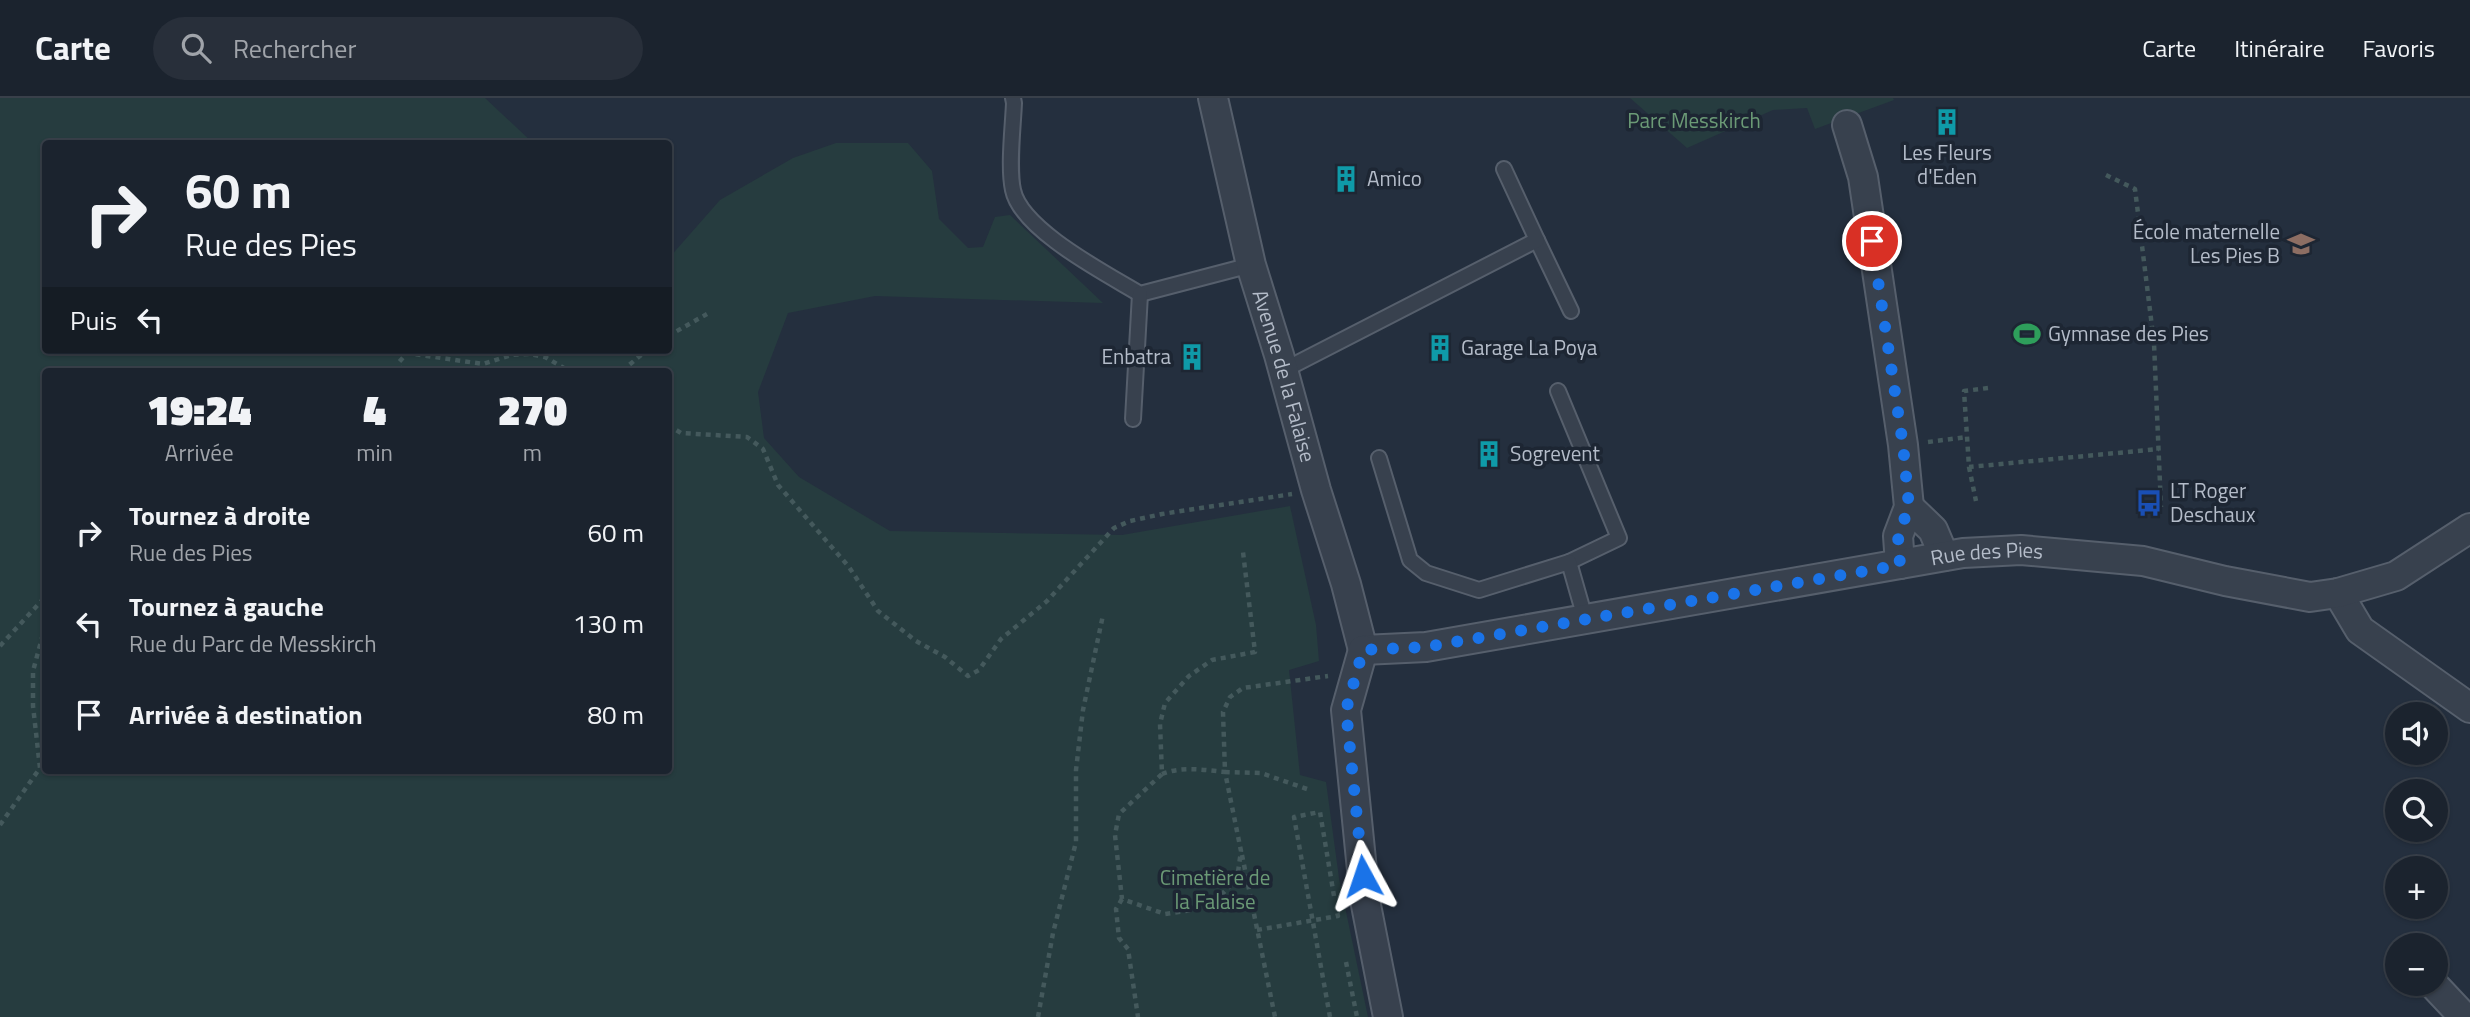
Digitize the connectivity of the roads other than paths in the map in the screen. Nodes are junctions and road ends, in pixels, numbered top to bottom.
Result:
1 (1013, 98) edge
2 (1213, 98) edge
3 (1847, 125) dead end
4 (1504, 169) dead end
5 (1537, 240) junction
6 (1251, 265) junction
7 (1140, 294) junction
8 (1572, 311) dead end
9 (1284, 370) junction
10 (1558, 391) dead end
11 (1133, 419) dead end
12 (1379, 458) dead end
13 (1909, 507) junction
14 (2470, 527) edge
15 (1944, 556) junction
16 (1569, 562) junction
17 (1900, 565) junction
18 (2338, 593) junction
19 (1585, 618) junction
20 (1363, 650) junction
21 (2470, 708) edge
22 (2444, 996) edge
23 (1388, 1017) edge
24 (2464, 1017) edge

1 - 7 lane
2 - 6 street, Avenue de la Falaise
3 - 13 street
4 - 5 lane
5 - 8 lane
5 - 9 lane
6 - 7 lane
6 - 9 street, Avenue de la Falaise
7 - 11 lane
9 - 20 street, Avenue de la Falaise
10 - 16 lane
12 - 16 lane
13 - 15 street
13 - 17 street
14 - 18 street, Rue des Pies
15 - 17 street, Rue des Pies
15 - 18 street, Rue des Pies
16 - 19 lane
17 - 19 street, Rue des Pies
18 - 21 street
19 - 20 street, Rue des Pies
20 - 23 street
22 - 24 street

